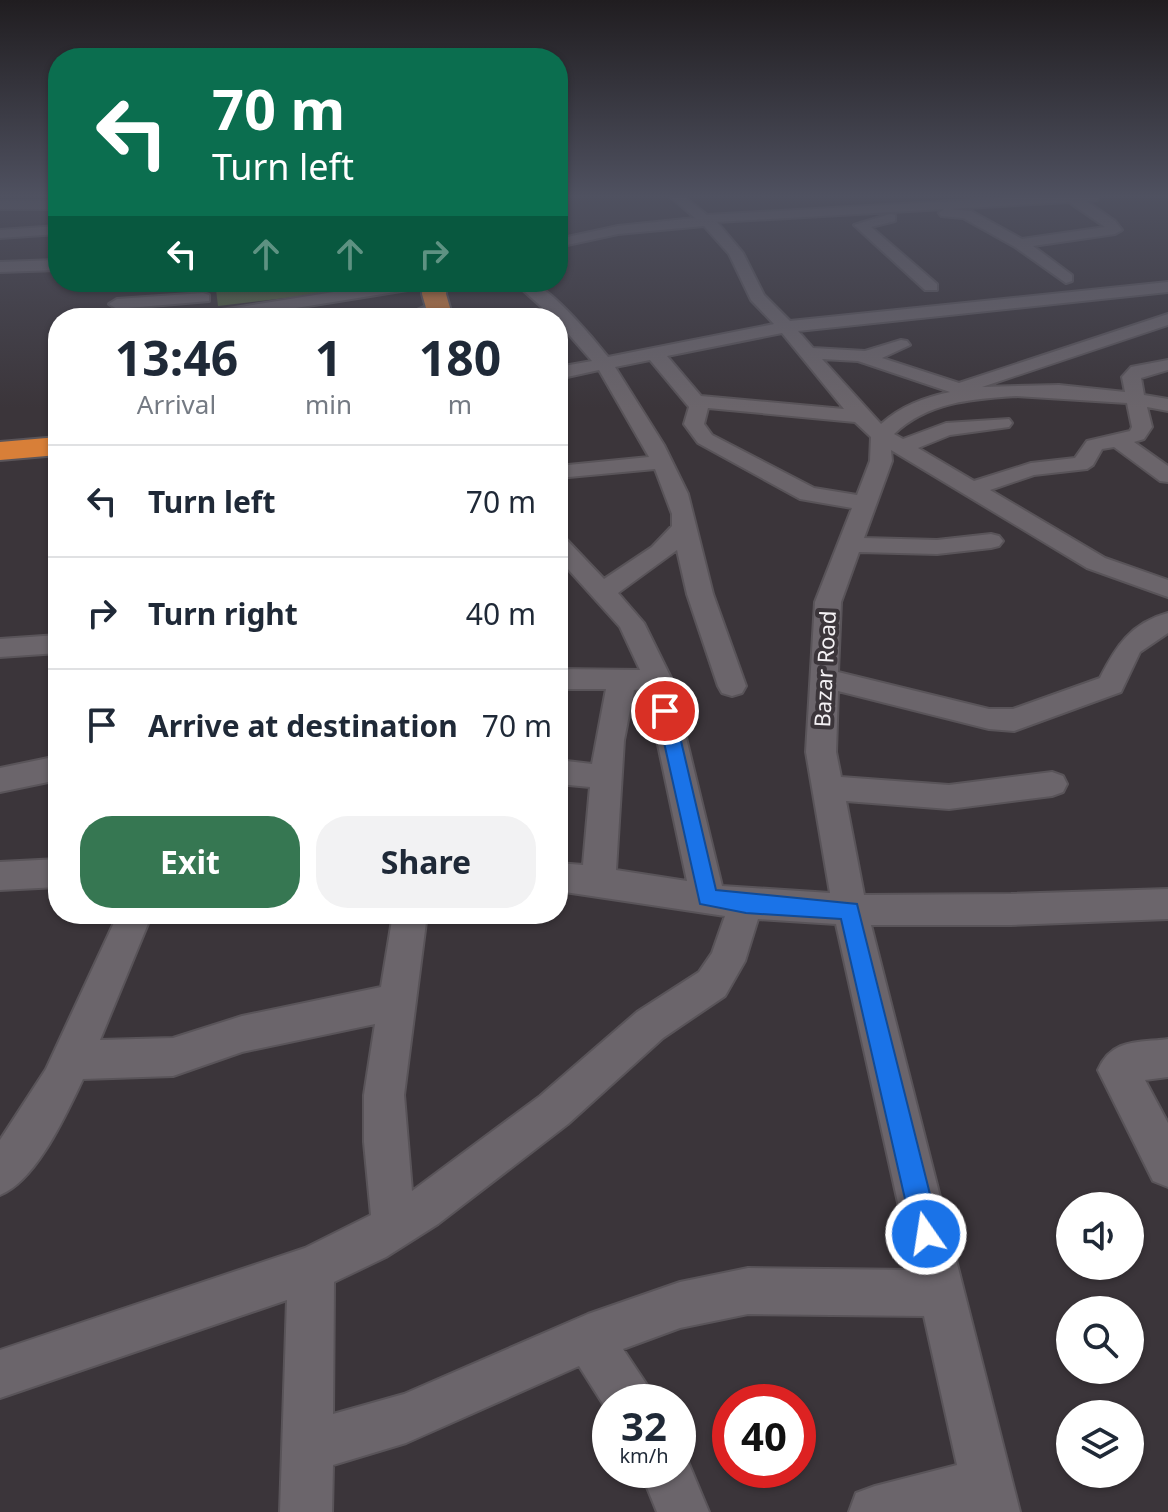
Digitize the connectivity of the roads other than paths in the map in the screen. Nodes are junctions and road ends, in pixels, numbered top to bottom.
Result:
1 (743, 268) edge
2 (909, 268) edge
3 (1052, 268) edge
4 (1066, 278) dead end
5 (931, 287) dead end
6 (1168, 287) edge
7 (188, 292) edge
8 (427, 292) edge
9 (532, 292) edge
10 (117, 304) dead end
11 (292, 308) edge
12 (415, 308) edge
13 (548, 308) edge
14 (1168, 319) edge
15 (786, 327) junction
16 (568, 328) edge
17 (901, 345) dead end
18 (654, 353) junction
19 (807, 354) junction
20 (862, 357) junction
21 (604, 364) junction
22 (1168, 365) edge
23 (568, 371) edge
24 (953, 392) junction
25 (1135, 397) junction
26 (696, 401) junction
27 (1168, 405) edge
28 (860, 416) junction
29 (1002, 423) dead end
30 (881, 435) junction
31 (1118, 440) junction
32 (48, 447) edge
33 (902, 447) junction
34 (0, 451) edge
35 (661, 462) junction
36 (568, 471) edge
37 (1168, 476) edge
38 (973, 489) junction
39 (865, 503) junction
40 (684, 529) junction
41 (991, 541) dead end
42 (850, 545) junction
43 (568, 554) edge
44 (1168, 589) edge
45 (604, 591) junction
46 (1168, 621) edge
47 (48, 645) edge
48 (0, 648) edge
49 (825, 678) junction
50 (568, 679) edge
51 (622, 680) junction
52 (658, 680) junction
53 (732, 686) dead end
54 (48, 770) edge
55 (568, 773) edge
56 (606, 777) junction
57 (0, 780) edge
58 (1052, 784) dead end
59 (827, 788) junction
60 (48, 874) edge
61 (0, 876) edge
62 (568, 878) edge
63 (598, 880) junction
64 (727, 901) junction
65 (1168, 904) edge
66 (850, 910) junction
67 (130, 924) edge
68 (408, 924) edge
69 (396, 1002) junction
70 (1168, 1058) edge
71 (69, 1060) junction
72 (1168, 1166) edge
73 (2, 1169) edge
74 (394, 1227) junction
75 (311, 1269) junction
76 (940, 1293) junction
77 (588, 1338) junction
78 (0, 1374) edge
79 (618, 1384) edge
80 (308, 1447) junction
81 (673, 1488) edge
82 (990, 1498) edge
83 (306, 1512) edge
84 (683, 1512) edge
85 (875, 1512) edge

1 - 15 street
2 - 5 street
3 - 4 street
6 - 15 street
7 - 10 street
8 - 11 street
8 - 12 street
9 - 13 street
14 - 24 street
15 - 18 street
15 - 19 street
16 - 21 street
17 - 20 street
18 - 21 street
18 - 26 street
19 - 20 street
19 - 28 street
20 - 24 street
21 - 23 street
21 - 35 street
22 - 25 street
24 - 25 street
24 - 30 street
25 - 27 street
25 - 31 street
26 - 28 street
26 - 39 street
28 - 30 street
29 - 33 street
30 - 33 street
30 - 39 street, Bazar Road
31 - 37 street
31 - 38 street
32 - 34 highway
33 - 38 street
35 - 36 street
35 - 40 street
38 - 44 street
39 - 42 street, Bazar Road
40 - 45 street
40 - 53 street
41 - 42 street
42 - 49 street, Bazar Road
43 - 45 street
45 - 52 street
46 - 49 street
47 - 48 street
49 - 59 street, Bazar Road
50 - 51 street
51 - 52 street
51 - 56 street
52 - 64 street
54 - 57 street
55 - 56 street
56 - 63 street
58 - 59 street
59 - 66 street, Bazar Road
60 - 61 street
62 - 63 street
63 - 64 street
64 - 66 street
64 - 74 street
65 - 66 street
66 - 76 street, Bazar Road
67 - 71 street
68 - 69 street
69 - 71 street
69 - 74 street
70 - 72 street
71 - 73 street
74 - 75 street
75 - 78 street
75 - 80 street
76 - 77 street
76 - 82 street, Bazar Road
77 - 79 street
77 - 80 street
80 - 83 street
81 - 84 street
82 - 85 street

